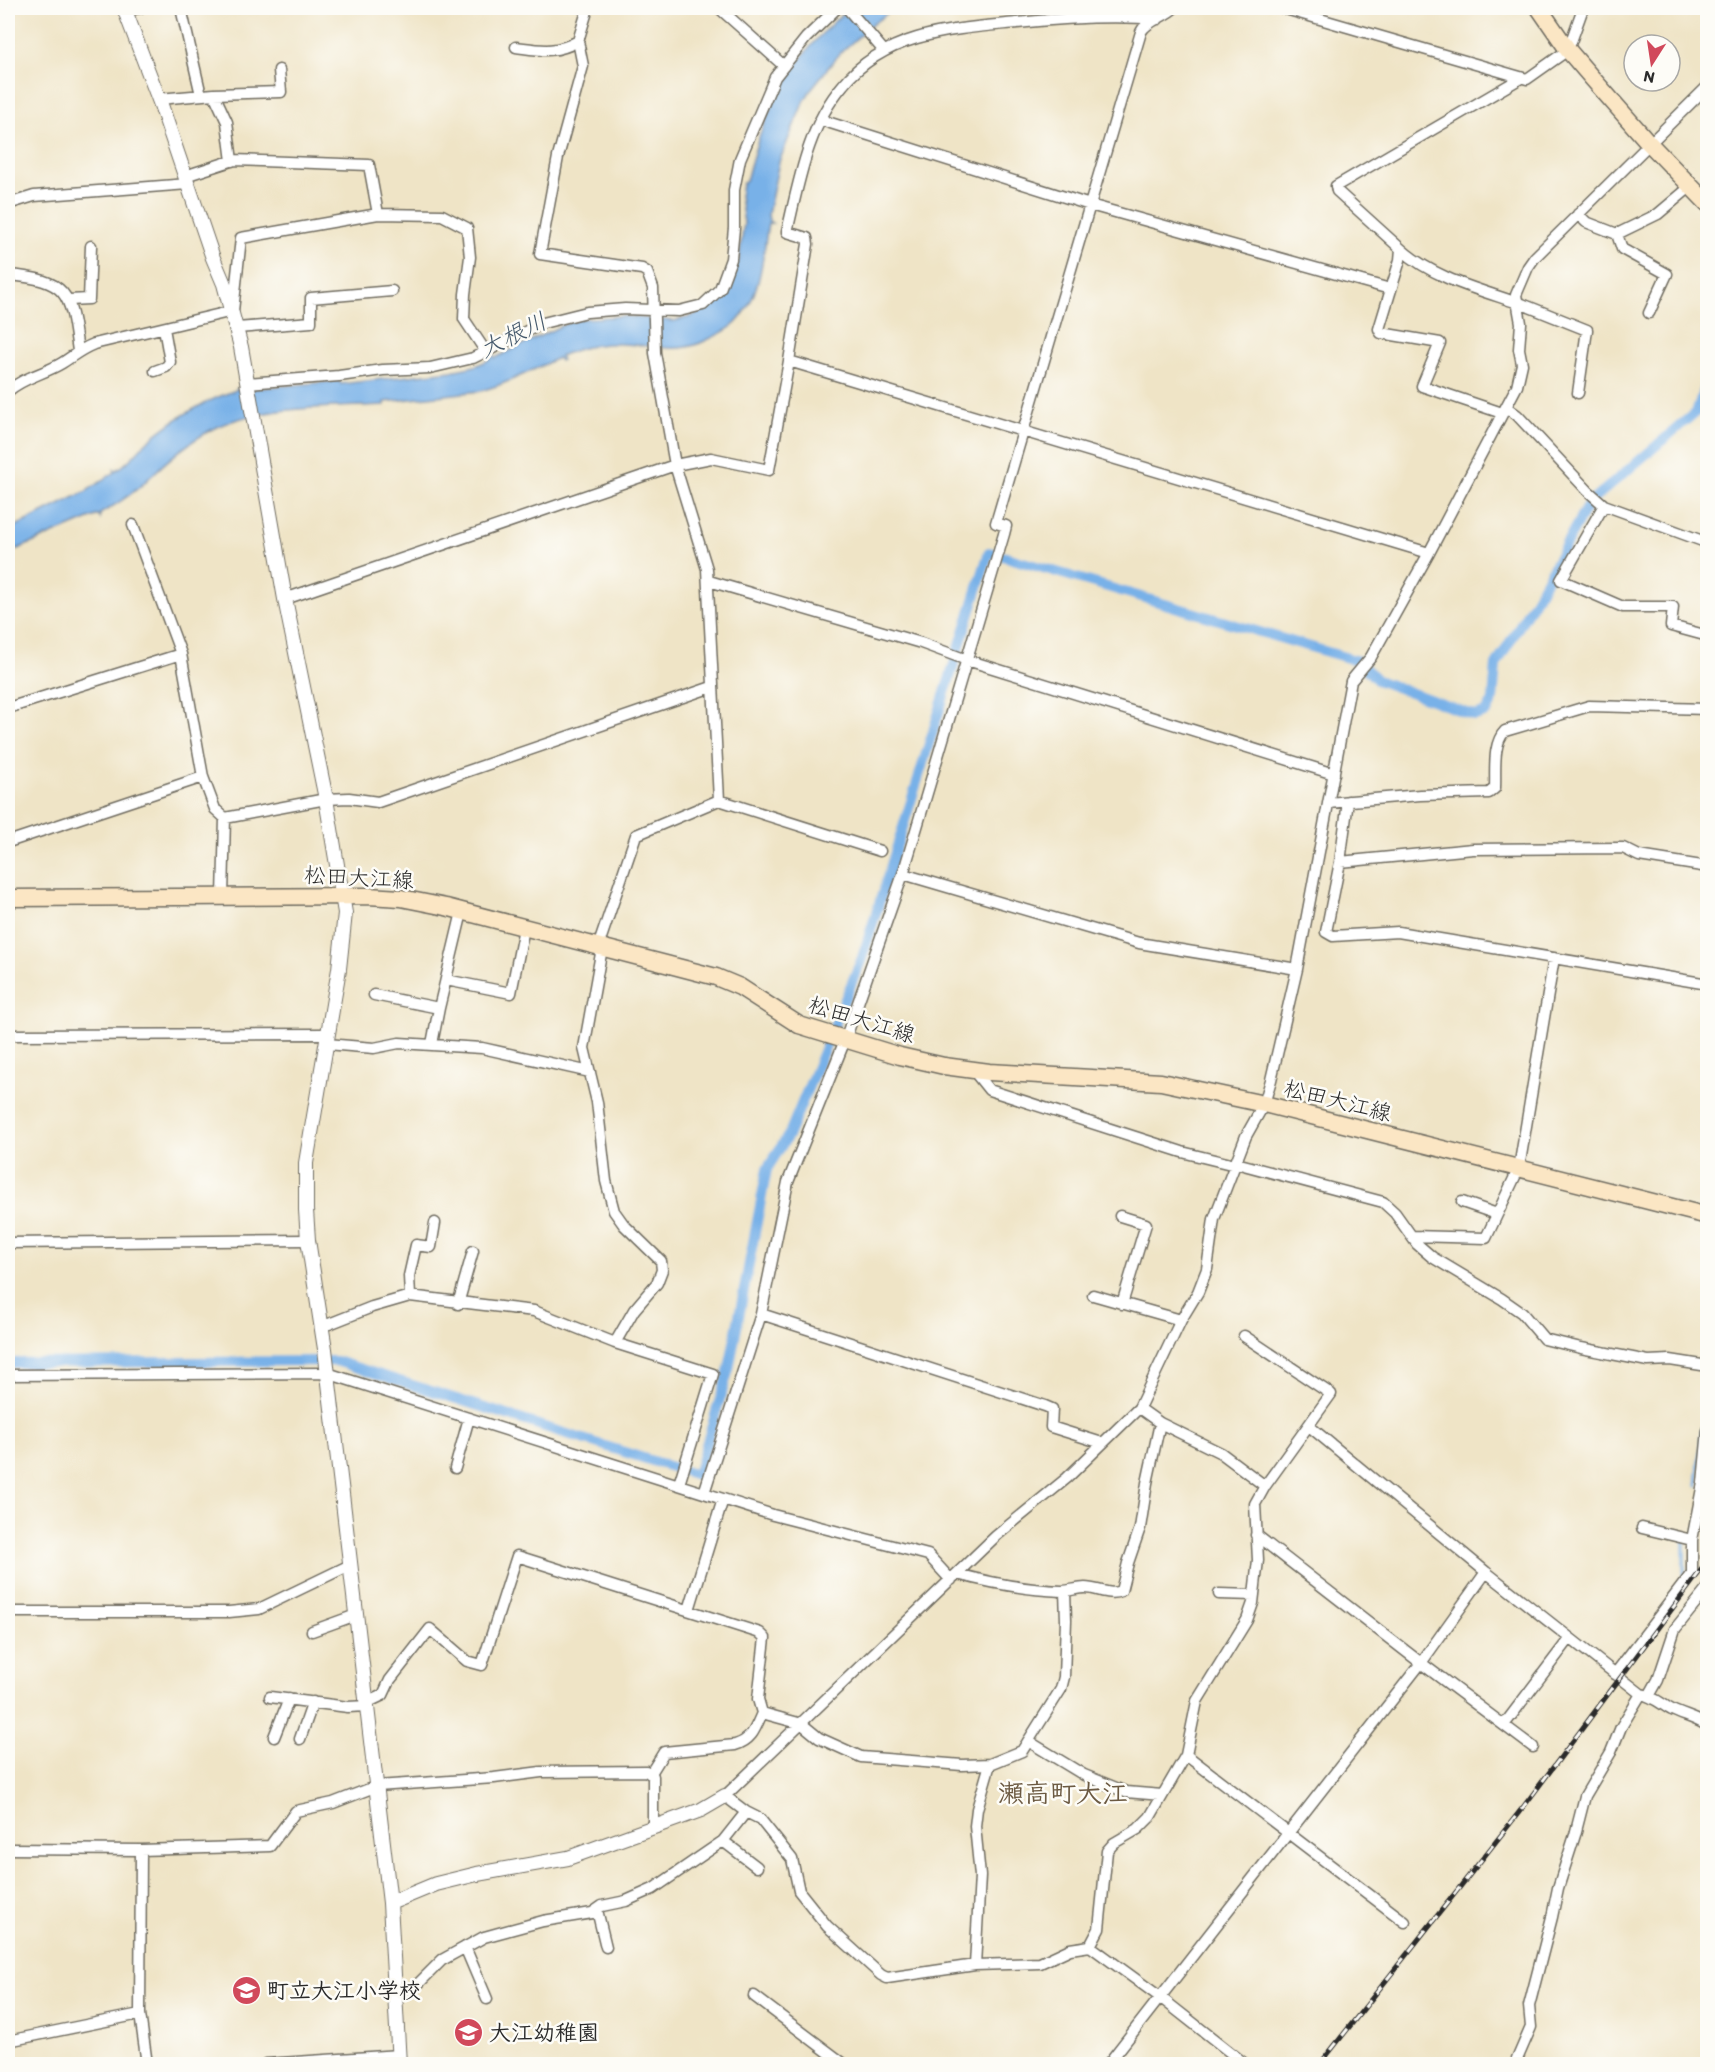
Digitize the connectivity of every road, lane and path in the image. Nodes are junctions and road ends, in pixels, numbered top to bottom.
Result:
1 (140, 8) edge
2 (182, 8) edge
3 (588, 8) edge
4 (719, 8) edge
5 (837, 8) edge
6 (847, 8) edge
7 (1174, 8) edge
8 (1282, 8) edge
9 (1539, 8) edge
10 (1583, 8) edge
11 (125, 9) edge
12 (1160, 19) junction
13 (578, 41) junction
14 (516, 47) dead end
15 (1568, 50) junction
16 (884, 51) junction
17 (783, 66) junction
18 (279, 69) dead end
19 (1521, 78) junction
20 (1707, 86) edge
21 (214, 94) junction
22 (201, 95) junction
23 (159, 99) junction
24 (821, 120) junction
25 (1649, 143) junction
26 (232, 161) junction
27 (187, 180) junction
28 (1701, 194) edge
29 (8, 204) edge
30 (1090, 205) junction
31 (378, 214) junction
32 (1578, 214) junction
33 (1617, 234) junction
34 (91, 246) dead end
35 (1401, 249) junction
36 (8, 275) edge
37 (1390, 289) junction
38 (392, 291) dead end
39 (69, 300) junction
40 (1517, 303) junction
41 (233, 311) junction
42 (654, 313) junction
43 (1648, 313) dead end
44 (164, 328) junction
45 (237, 328) junction
46 (78, 351) junction
47 (486, 352) junction
48 (789, 361) junction
49 (155, 371) dead end
50 (246, 383) junction
51 (8, 391) edge
52 (1578, 393) dead end
53 (1504, 410) junction
54 (1023, 431) junction
55 (675, 465) junction
56 (1604, 505) junction
57 (133, 525) dead end
58 (1707, 543) edge
59 (1429, 553) junction
60 (709, 581) junction
61 (285, 599) junction
62 (1707, 636) edge
63 (181, 654) junction
64 (967, 660) junction
65 (712, 687) junction
66 (8, 708) edge
67 (1707, 709) edge
68 (1334, 774) junction
69 (203, 777) junction
70 (326, 799) junction
71 (719, 800) junction
72 (1348, 801) junction
73 (1328, 803) junction
74 (225, 818) junction
75 (8, 842) edge
76 (880, 851) dead end
77 (1340, 862) junction
78 (1707, 867) edge
79 (903, 874) junction
80 (223, 897) junction
81 (342, 897) junction
82 (8, 898) edge
83 (462, 912) junction
84 (524, 928) junction
85 (600, 947) junction
86 (1554, 958) junction
87 (1297, 969) junction
88 (446, 980) junction
89 (1707, 984) edge
90 (374, 995) dead end
91 (439, 1008) junction
92 (8, 1035) edge
93 (328, 1039) junction
94 (843, 1039) junction
95 (432, 1044) junction
96 (973, 1070) junction
97 (590, 1072) junction
98 (1264, 1104) junction
99 (1235, 1164) junction
100 (1519, 1168) junction
101 (1462, 1202) dead end
102 (1497, 1214) junction
103 (1707, 1215) edge
104 (1120, 1216) dead end
105 (435, 1223) dead end
106 (1412, 1236) junction
107 (309, 1240) junction
108 (8, 1243) edge
109 (473, 1251) dead end
110 (1093, 1295) dead end
111 (410, 1296) junction
112 (458, 1304) junction
113 (1122, 1304) junction
114 (761, 1314) junction
115 (1181, 1320) junction
116 (321, 1324) junction
117 (1244, 1335) dead end
118 (615, 1343) junction
119 (1707, 1366) edge
120 (327, 1372) junction
121 (8, 1375) edge
122 (1139, 1408) junction
123 (469, 1418) junction
124 (1160, 1422) junction
125 (1309, 1426) junction
126 (1707, 1430) edge
127 (1102, 1443) junction
128 (455, 1468) dead end
129 (679, 1485) junction
130 (1265, 1486) junction
131 (704, 1492) junction
132 (723, 1498) junction
133 (1642, 1528) dead end
134 (1256, 1535) junction
135 (1692, 1539) junction
136 (350, 1565) junction
137 (1486, 1572) junction
138 (954, 1577) junction
139 (1707, 1588) edge
140 (1065, 1591) junction
141 (1219, 1594) dead end
142 (1254, 1595) junction
143 (689, 1610) junction
144 (8, 1612) edge
145 (356, 1615) junction
146 (312, 1631) dead end
147 (1570, 1638) junction
148 (1421, 1663) junction
149 (1615, 1674) junction
150 (1645, 1695) junction
151 (270, 1697) dead end
152 (289, 1699) junction
153 (313, 1702) junction
154 (366, 1705) junction
155 (762, 1713) junction
156 (802, 1724) junction
157 (1504, 1725) junction
158 (1707, 1726) edge
159 (274, 1737) dead end
160 (300, 1739) dead end
161 (1028, 1741) junction
162 (1533, 1747) dead end
163 (1186, 1755) junction
164 (990, 1764) junction
165 (651, 1773) junction
166 (377, 1786) junction
167 (1162, 1795) junction
168 (725, 1796) junction
169 (746, 1812) junction
170 (653, 1827) junction
171 (1288, 1833) junction
172 (723, 1841) junction
173 (8, 1850) edge
174 (141, 1850) junction
175 (757, 1867) dead end
176 (390, 1903) junction
177 (597, 1910) junction
178 (1405, 1922) dead end
179 (1089, 1946) junction
180 (465, 1947) junction
181 (606, 1947) dead end
182 (975, 1965) junction
183 (396, 1987) junction
184 (754, 1996) dead end
185 (1160, 1997) junction
186 (487, 1999) dead end
187 (140, 2014) junction
188 (8, 2041) edge
189 (399, 2060) edge
190 (147, 2064) edge
191 (266, 2064) edge
192 (292, 2064) edge
193 (844, 2064) edge
194 (1108, 2064) edge
195 (1245, 2064) edge
196 (1515, 2064) edge

1 - 11 street
2 - 22 street
3 - 13 street
4 - 17 street
5 - 17 street
6 - 16 street
7 - 12 street
8 - 19 street
9 - 15 main road
10 - 15 street
11 - 23 street
12 - 16 street
12 - 30 street
13 - 14 street
13 - 42 street
15 - 19 street
15 - 25 main road
16 - 24 street
17 - 42 street
18 - 21 street
19 - 35 street
20 - 25 street
21 - 22 street
21 - 26 street
22 - 23 street
23 - 27 street
24 - 30 street
24 - 48 street
25 - 28 main road
25 - 32 street
26 - 27 street
26 - 31 street
27 - 29 street
27 - 41 street
28 - 33 street
30 - 37 street
30 - 54 street
31 - 41 street
31 - 47 street
32 - 33 street
32 - 40 street
33 - 43 street
34 - 39 street
35 - 37 street
35 - 40 street
36 - 39 street
37 - 53 street
38 - 45 street
39 - 46 street
40 - 52 street
40 - 53 street
41 - 44 street
41 - 45 street
42 - 47 street
42 - 55 street
44 - 46 street
44 - 49 street
45 - 50 street
46 - 51 street
47 - 50 street
48 - 54 street
48 - 55 street
50 - 61 street
53 - 56 street
53 - 59 street
54 - 59 street
54 - 64 street
55 - 60 street
55 - 61 street
56 - 58 street
56 - 62 street
57 - 63 street
59 - 68 street
60 - 64 street
60 - 65 street
61 - 70 street
63 - 66 street
63 - 69 street
64 - 68 street
64 - 79 street
65 - 70 street
65 - 71 street
67 - 72 street
68 - 73 street
69 - 74 street
69 - 75 street
70 - 74 street
70 - 81 street
71 - 76 street
71 - 85 street
72 - 73 street
72 - 77 street
73 - 87 street
74 - 80 street
77 - 78 street
77 - 86 street
79 - 87 street
79 - 94 street
80 - 81 main road, 松田大江線
80 - 82 main road, 松田大江線
81 - 83 main road, 松田大江線
81 - 93 street
83 - 84 main road, 松田大江線
83 - 88 street
84 - 85 main road, 松田大江線
84 - 88 street
85 - 94 main road, 松田大江線
85 - 97 street
86 - 89 street
86 - 100 street
87 - 98 street
88 - 91 street
90 - 91 street
91 - 95 street
92 - 93 street
93 - 95 street
93 - 107 street
94 - 96 main road, 松田大江線
94 - 114 street
95 - 97 street
96 - 98 main road, 松田大江線
96 - 99 street
97 - 118 street
98 - 99 street
98 - 100 main road, 松田大江線
99 - 106 street
99 - 115 street
100 - 102 street
100 - 103 main road, 松田大江線
101 - 102 street
102 - 106 street
104 - 113 street
105 - 111 street
106 - 119 street
107 - 108 street
107 - 116 street
109 - 112 street
110 - 113 street
111 - 112 street
111 - 116 street
112 - 118 street
113 - 115 street
114 - 127 street
114 - 131 street
115 - 122 street
116 - 120 street
117 - 125 street
118 - 129 street
120 - 121 street
120 - 123 street
120 - 136 street
122 - 124 street
122 - 127 street
123 - 128 street
123 - 129 street
124 - 130 street
124 - 140 street
125 - 130 street
125 - 137 street
126 - 135 street
127 - 138 street
129 - 131 street
130 - 134 street
131 - 132 street
132 - 138 street
132 - 143 street
133 - 135 street
134 - 142 street
134 - 148 street
135 - 149 street
136 - 144 street
136 - 145 street
137 - 147 street
137 - 148 street
138 - 140 street
138 - 156 street
139 - 150 street
140 - 161 street
141 - 142 street
142 - 163 street
143 - 154 street
143 - 155 street
145 - 146 street
145 - 154 street
147 - 149 street
147 - 157 street
148 - 157 street
148 - 171 street
149 - 150 street
150 - 158 street
150 - 196 street
151 - 152 street
152 - 153 street
152 - 159 street
153 - 154 street
153 - 160 street
154 - 166 street
155 - 156 street
155 - 165 street
156 - 164 street
156 - 168 street
157 - 162 street
161 - 164 street
161 - 167 street
163 - 167 street
163 - 171 street
164 - 182 street
165 - 166 street
165 - 170 street
166 - 174 street
166 - 176 street
167 - 179 street
168 - 169 street
168 - 170 street
169 - 172 street
169 - 182 street
170 - 176 street
171 - 178 street
171 - 185 street
172 - 175 street
172 - 177 street
173 - 174 street
174 - 187 street
176 - 183 street
177 - 180 street
177 - 181 street
179 - 182 street
179 - 185 street
180 - 183 street
180 - 186 street
183 - 189 street
184 - 193 street
185 - 194 street
185 - 195 street
187 - 188 street
187 - 190 street
189 - 192 street
191 - 192 street

